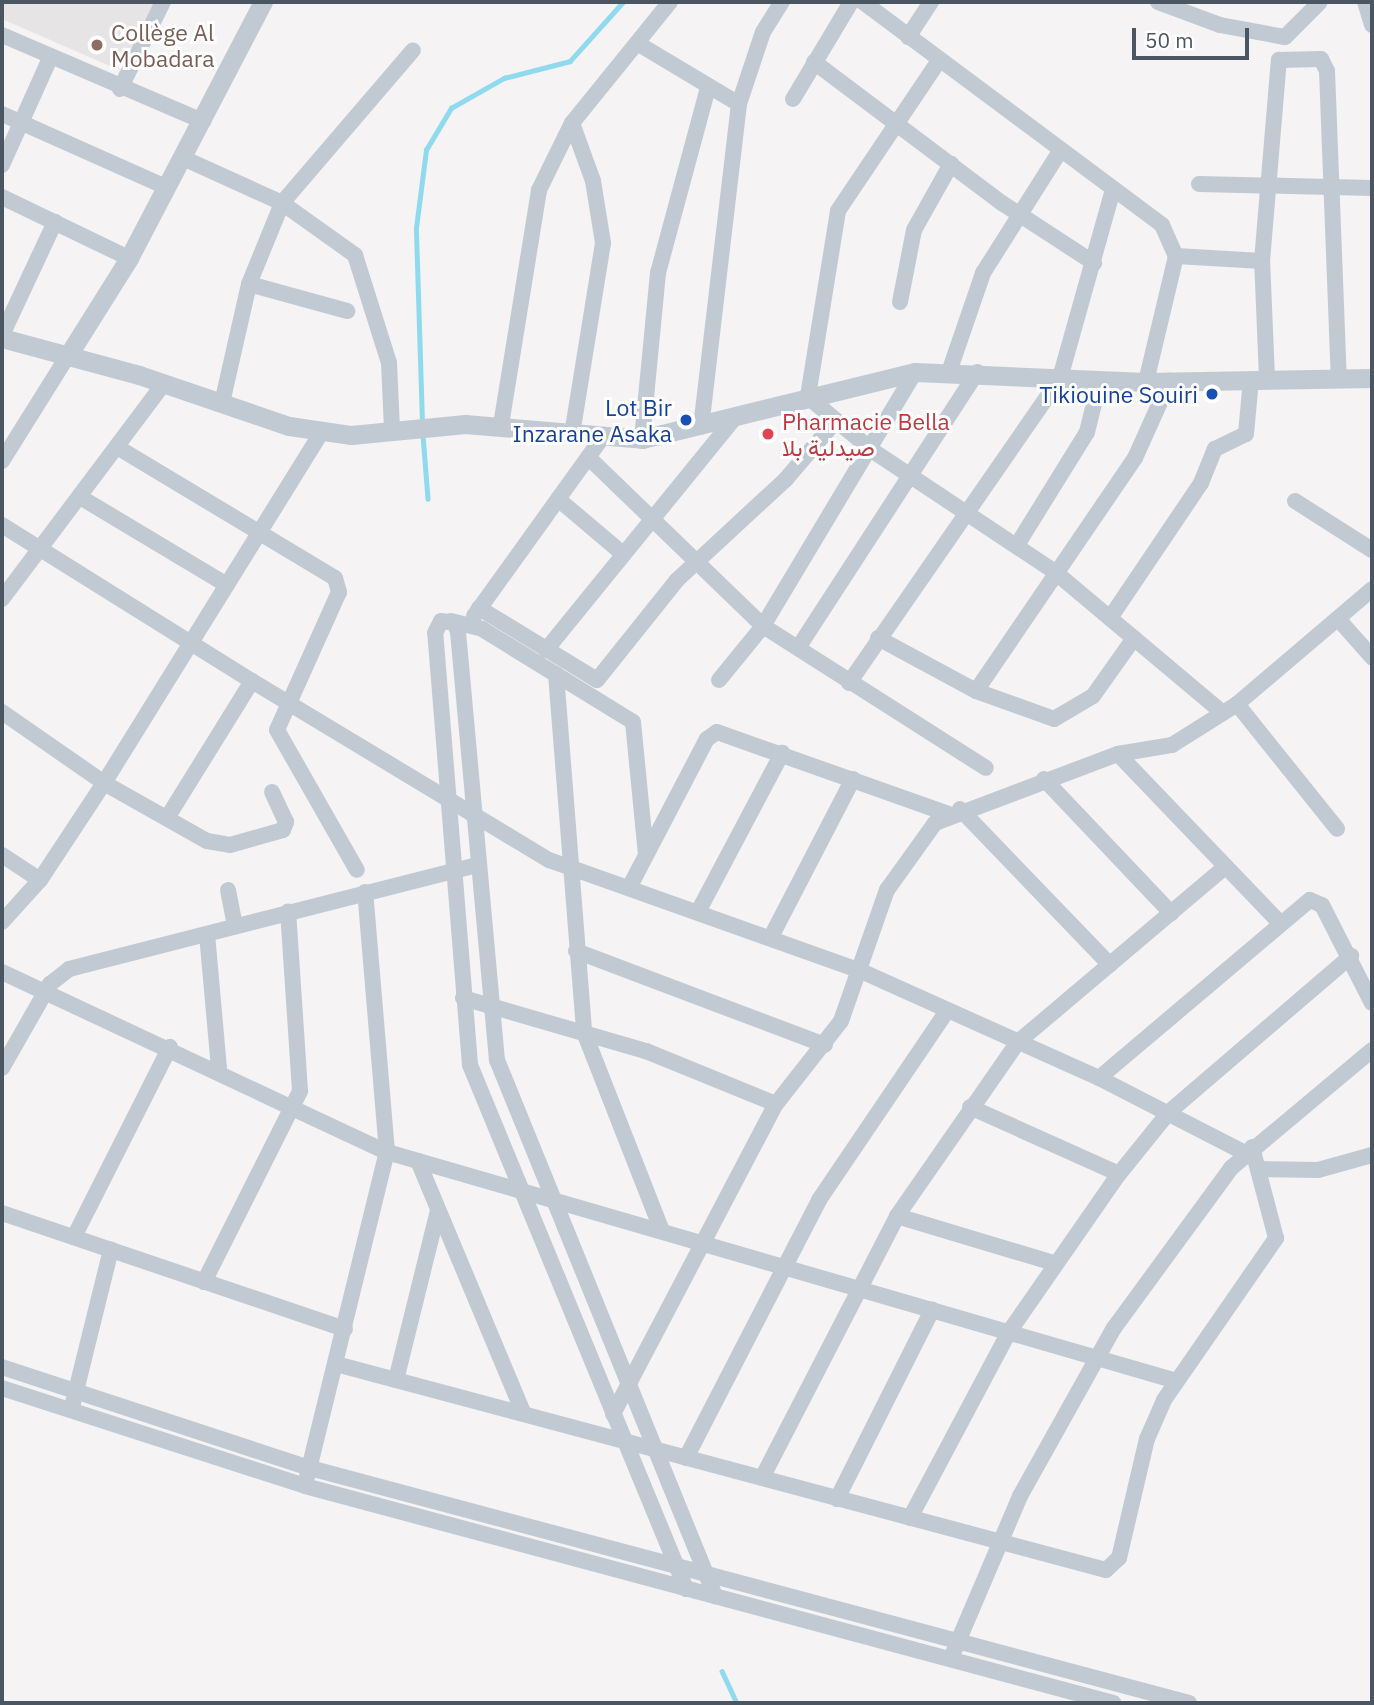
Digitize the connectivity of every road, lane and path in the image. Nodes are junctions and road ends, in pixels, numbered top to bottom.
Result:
1 (163, 2) edge
2 (263, 2) edge
3 (670, 2) edge
4 (782, 2) edge
5 (851, 2) edge
6 (863, 2) edge
7 (931, 2) edge
8 (1158, 2) edge
9 (1320, 2) edge
10 (1365, 2) edge
11 (1372, 25) edge
12 (2, 35) edge
13 (908, 37) junction
14 (1285, 37) junction
15 (637, 43) junction
16 (413, 50) dead end
17 (50, 58) junction
18 (1279, 60) junction
19 (814, 62) junction
20 (938, 62) junction
21 (708, 88) junction
22 (120, 89) junction
23 (793, 99) dead end
24 (739, 104) junction
25 (2, 114) edge
26 (894, 120) junction
27 (203, 121) junction
28 (20, 122) junction
29 (572, 123) junction
30 (1059, 153) junction
31 (183, 158) junction
32 (951, 164) junction
33 (2, 165) edge
34 (1199, 184) dead end
35 (166, 187) junction
36 (1268, 188) junction
37 (1330, 188) junction
38 (1372, 188) edge
39 (1112, 193) junction
40 (2, 197) edge
41 (282, 204) junction
42 (1019, 215) junction
43 (55, 222) junction
44 (1177, 256) junction
45 (129, 258) junction
46 (1262, 261) junction
47 (1094, 263) junction
48 (249, 284) junction
49 (900, 302) dead end
50 (347, 310) dead end
51 (2, 337) edge
52 (67, 357) junction
53 (915, 372) junction
54 (949, 372) junction
55 (977, 372) junction
56 (1060, 378) junction
57 (1339, 378) junction
58 (1372, 378) edge
59 (1259, 379) junction
60 (1100, 380) junction
61 (1170, 380) junction
62 (1146, 382) junction
63 (164, 383) junction
64 (808, 397) junction
65 (222, 403) junction
66 (734, 419) junction
67 (834, 423) junction
68 (501, 425) junction
69 (701, 427) junction
70 (393, 429) junction
71 (321, 433) junction
72 (572, 435) junction
73 (602, 438) junction
74 (642, 439) junction
75 (117, 447) junction
76 (873, 451) junction
77 (588, 457) junction
78 (2, 461) edge
79 (912, 472) junction
80 (80, 497) junction
81 (558, 499) junction
82 (1295, 501) dead end
83 (965, 509) junction
84 (652, 519) junction
85 (2, 525) edge
86 (260, 532) junction
87 (1017, 545) junction
88 (41, 550) junction
89 (1372, 551) edge
90 (624, 554) junction
91 (696, 563) junction
92 (1055, 572) junction
93 (227, 585) junction
94 (1372, 589) edge
95 (2, 599) edge
96 (479, 608) junction
97 (1110, 618) junction
98 (1339, 620) junction
99 (451, 621) junction
100 (468, 623) junction
101 (763, 626) junction
102 (1134, 638) junction
103 (878, 639) junction
104 (190, 644) junction
105 (798, 648) junction
106 (546, 650) junction
107 (1372, 657) edge
108 (556, 674) junction
109 (719, 680) dead end
110 (252, 681) junction
111 (849, 683) junction
112 (976, 691) junction
113 (286, 701) junction
114 (1237, 704) junction
115 (2, 712) edge
116 (1223, 713) junction
117 (782, 753) junction
118 (1118, 754) junction
119 (986, 768) dead end
120 (853, 779) junction
121 (1044, 779) junction
122 (104, 783) junction
123 (272, 792) dead end
124 (448, 802) junction
125 (955, 811) junction
126 (474, 817) junction
127 (167, 818) junction
128 (1337, 829) dead end
129 (2, 855) edge
130 (646, 855) junction
131 (477, 865) junction
132 (1226, 866) junction
133 (570, 868) junction
134 (452, 869) junction
135 (357, 870) dead end
136 (40, 880) junction
137 (630, 886) junction
138 (228, 890) dead end
139 (365, 892) junction
140 (288, 911) junction
141 (699, 911) junction
142 (1171, 913) junction
143 (2, 922) edge
144 (1280, 923) junction
145 (235, 926) junction
146 (207, 934) junction
147 (771, 937) junction
148 (576, 951) junction
149 (1351, 956) junction
150 (1110, 965) junction
151 (861, 971) junction
152 (2, 972) edge
153 (46, 991) junction
154 (463, 998) junction
155 (1372, 1003) edge
156 (489, 1005) junction
157 (947, 1010) junction
158 (584, 1032) junction
159 (1018, 1042) junction
160 (825, 1045) junction
161 (170, 1047) junction
162 (1372, 1050) edge
163 (2, 1068) edge
164 (219, 1069) junction
165 (1099, 1078) junction
166 (296, 1104) junction
167 (776, 1104) junction
168 (970, 1107) junction
169 (1169, 1112) junction
170 (1248, 1150) junction
171 (387, 1152) junction
172 (1372, 1155) edge
173 (418, 1161) junction
174 (1259, 1169) junction
175 (1119, 1174) junction
176 (518, 1190) junction
177 (552, 1200) junction
178 (438, 1210) junction
179 (2, 1213) edge
180 (897, 1216) junction
181 (663, 1231) junction
182 (74, 1237) junction
183 (700, 1242) junction
184 (111, 1250) junction
185 (1054, 1263) junction
186 (781, 1266) junction
187 (204, 1282) junction
188 (855, 1287) junction
189 (932, 1310) junction
190 (345, 1329) junction
191 (1009, 1332) junction
192 (1096, 1357) junction
193 (336, 1364) junction
194 (2, 1367) edge
195 (396, 1380) junction
196 (1176, 1381) junction
197 (628, 1384) junction
198 (2, 1388) edge
199 (75, 1393) junction
200 (71, 1412) junction
201 (524, 1414) junction
202 (612, 1414) junction
203 (624, 1441) junction
204 (654, 1449) junction
205 (686, 1458) junction
206 (310, 1468) junction
207 (761, 1478) junction
208 (304, 1486) junction
209 (837, 1499) junction
210 (910, 1518) junction
211 (998, 1542) junction
212 (676, 1566) junction
213 (705, 1574) junction
214 (686, 1589) junction
215 (715, 1597) junction
216 (958, 1641) junction
217 (951, 1660) junction
218 (1113, 1703) edge
219 (1189, 1703) edge

1 - 22 street
2 - 27 street
3 - 15 street
4 - 24 street
5 - 19 street
6 - 13 street
7 - 13 street
8 - 14 street
9 - 14 street
10 - 11 street
12 - 17 street
13 - 20 street
14 - 18 street
15 - 21 street
15 - 29 street
16 - 41 street
17 - 22 street
17 - 28 street
18 - 36 street
18 - 37 street
19 - 23 street
19 - 26 street
20 - 26 street
20 - 30 street
21 - 24 street
21 - 74 street
22 - 27 street
24 - 69 street
25 - 28 street
26 - 32 street
26 - 64 street
27 - 31 street
28 - 33 street
28 - 35 street
29 - 68 street
29 - 72 street
30 - 39 street
30 - 42 street
31 - 35 street
31 - 41 street
32 - 42 street
32 - 49 street
34 - 36 street
35 - 45 street
36 - 37 street
36 - 46 street
37 - 38 street
37 - 57 street
39 - 44 street
39 - 47 street
40 - 43 street
41 - 48 street
41 - 70 street
42 - 47 street
42 - 54 street
43 - 45 street
43 - 51 street
44 - 46 street
44 - 62 street
45 - 52 street
46 - 59 street
47 - 56 street
48 - 50 street
48 - 65 street
51 - 52 street
52 - 63 street
52 - 78 street
53 - 54 street
53 - 64 street
53 - 76 street
54 - 55 street
55 - 56 street
55 - 79 street
56 - 60 street
56 - 83 street
57 - 58 street
57 - 59 street
59 - 61 street
59 - 97 street
60 - 62 street
60 - 87 street
61 - 62 street
61 - 92 street
63 - 65 street
63 - 75 street
64 - 66 street
64 - 67 street
65 - 71 street
66 - 69 street
66 - 84 street
67 - 76 street
67 - 91 street
68 - 70 street
68 - 72 street
69 - 74 street
70 - 71 street
71 - 86 street
72 - 73 street
73 - 74 street
73 - 77 street
75 - 80 street
75 - 86 street
76 - 79 street
76 - 101 street
77 - 81 street
77 - 84 street
79 - 83 street
79 - 105 street
80 - 88 street
80 - 93 street
81 - 90 street
81 - 96 street
82 - 89 street
83 - 87 street
83 - 103 street
84 - 90 street
84 - 91 street
85 - 88 street
86 - 93 street
86 - 113 street
87 - 92 street
88 - 95 street
88 - 104 street
90 - 106 street
91 - 101 street
91 - 106 street
92 - 97 street
92 - 112 street
93 - 104 street
94 - 98 street
96 - 100 street
96 - 106 street
97 - 102 street
98 - 107 street
98 - 114 street
99 - 100 street
99 - 124 street
99 - 126 street
100 - 108 street
101 - 105 street
101 - 109 street
102 - 112 street
102 - 116 street
103 - 111 street
103 - 112 street
104 - 110 street
104 - 122 street
105 - 111 street
108 - 130 street
108 - 133 street
110 - 113 street
110 - 127 street
111 - 119 street
113 - 124 street
113 - 135 street
114 - 116 street
114 - 128 street
115 - 122 street
116 - 118 street
117 - 120 street
117 - 130 street
117 - 141 street
118 - 121 street
118 - 132 street
120 - 125 street
120 - 147 street
121 - 125 street
121 - 142 street
122 - 127 street
122 - 136 street
123 - 127 street
124 - 126 street
124 - 134 street
125 - 150 street
125 - 151 street
126 - 131 street
126 - 133 street
129 - 136 street
130 - 137 street
131 - 134 street
131 - 156 street
132 - 142 street
132 - 144 street
133 - 137 street
133 - 148 street
134 - 139 street
134 - 154 street
136 - 143 street
137 - 141 street
138 - 145 street
139 - 140 street
139 - 171 street
140 - 145 street
140 - 166 street
141 - 147 street
142 - 150 street
144 - 149 street
144 - 165 street
145 - 146 street
146 - 153 street
146 - 164 street
147 - 151 street
148 - 158 street
148 - 160 street
149 - 155 street
149 - 169 street
150 - 159 street
151 - 157 street
151 - 160 street
152 - 153 street
153 - 161 street
153 - 163 street
154 - 156 street
154 - 176 street
156 - 158 street
156 - 177 street
157 - 159 street
157 - 186 street
158 - 167 street
158 - 181 street
159 - 165 street
159 - 168 street
160 - 167 street
161 - 164 street
161 - 182 street
162 - 170 street
164 - 166 street
165 - 169 street
166 - 171 street
166 - 187 street
167 - 183 street
168 - 175 street
168 - 180 street
169 - 170 street
169 - 175 street
170 - 174 street
170 - 192 street
171 - 173 street
171 - 190 street
172 - 174 street
173 - 176 street
173 - 178 street
174 - 196 street
175 - 185 street
176 - 177 street
176 - 202 street
177 - 181 street
177 - 197 street
178 - 195 street
178 - 201 street
179 - 182 street
180 - 185 street
180 - 188 street
181 - 183 street
182 - 184 street
183 - 186 street
183 - 197 street
184 - 187 street
184 - 199 street
185 - 191 street
186 - 188 street
186 - 205 street
187 - 190 street
188 - 189 street
188 - 207 street
189 - 191 street
189 - 209 street
190 - 193 street
191 - 192 street
191 - 210 street
192 - 196 street
192 - 211 street
193 - 195 street
193 - 206 street
194 - 199 street
195 - 201 street
196 - 211 street
197 - 202 street
197 - 204 street
198 - 200 street
199 - 200 street
199 - 206 street
200 - 208 street
201 - 203 street
202 - 203 street
203 - 204 street
203 - 212 street
204 - 205 street
204 - 213 street
205 - 207 street
206 - 208 street
206 - 212 street
207 - 209 street
208 - 214 street
209 - 210 street
210 - 211 street
211 - 216 street
212 - 213 street
212 - 214 street
213 - 215 street
213 - 216 street
214 - 215 street
215 - 217 street
216 - 217 street
216 - 219 street
217 - 218 street

